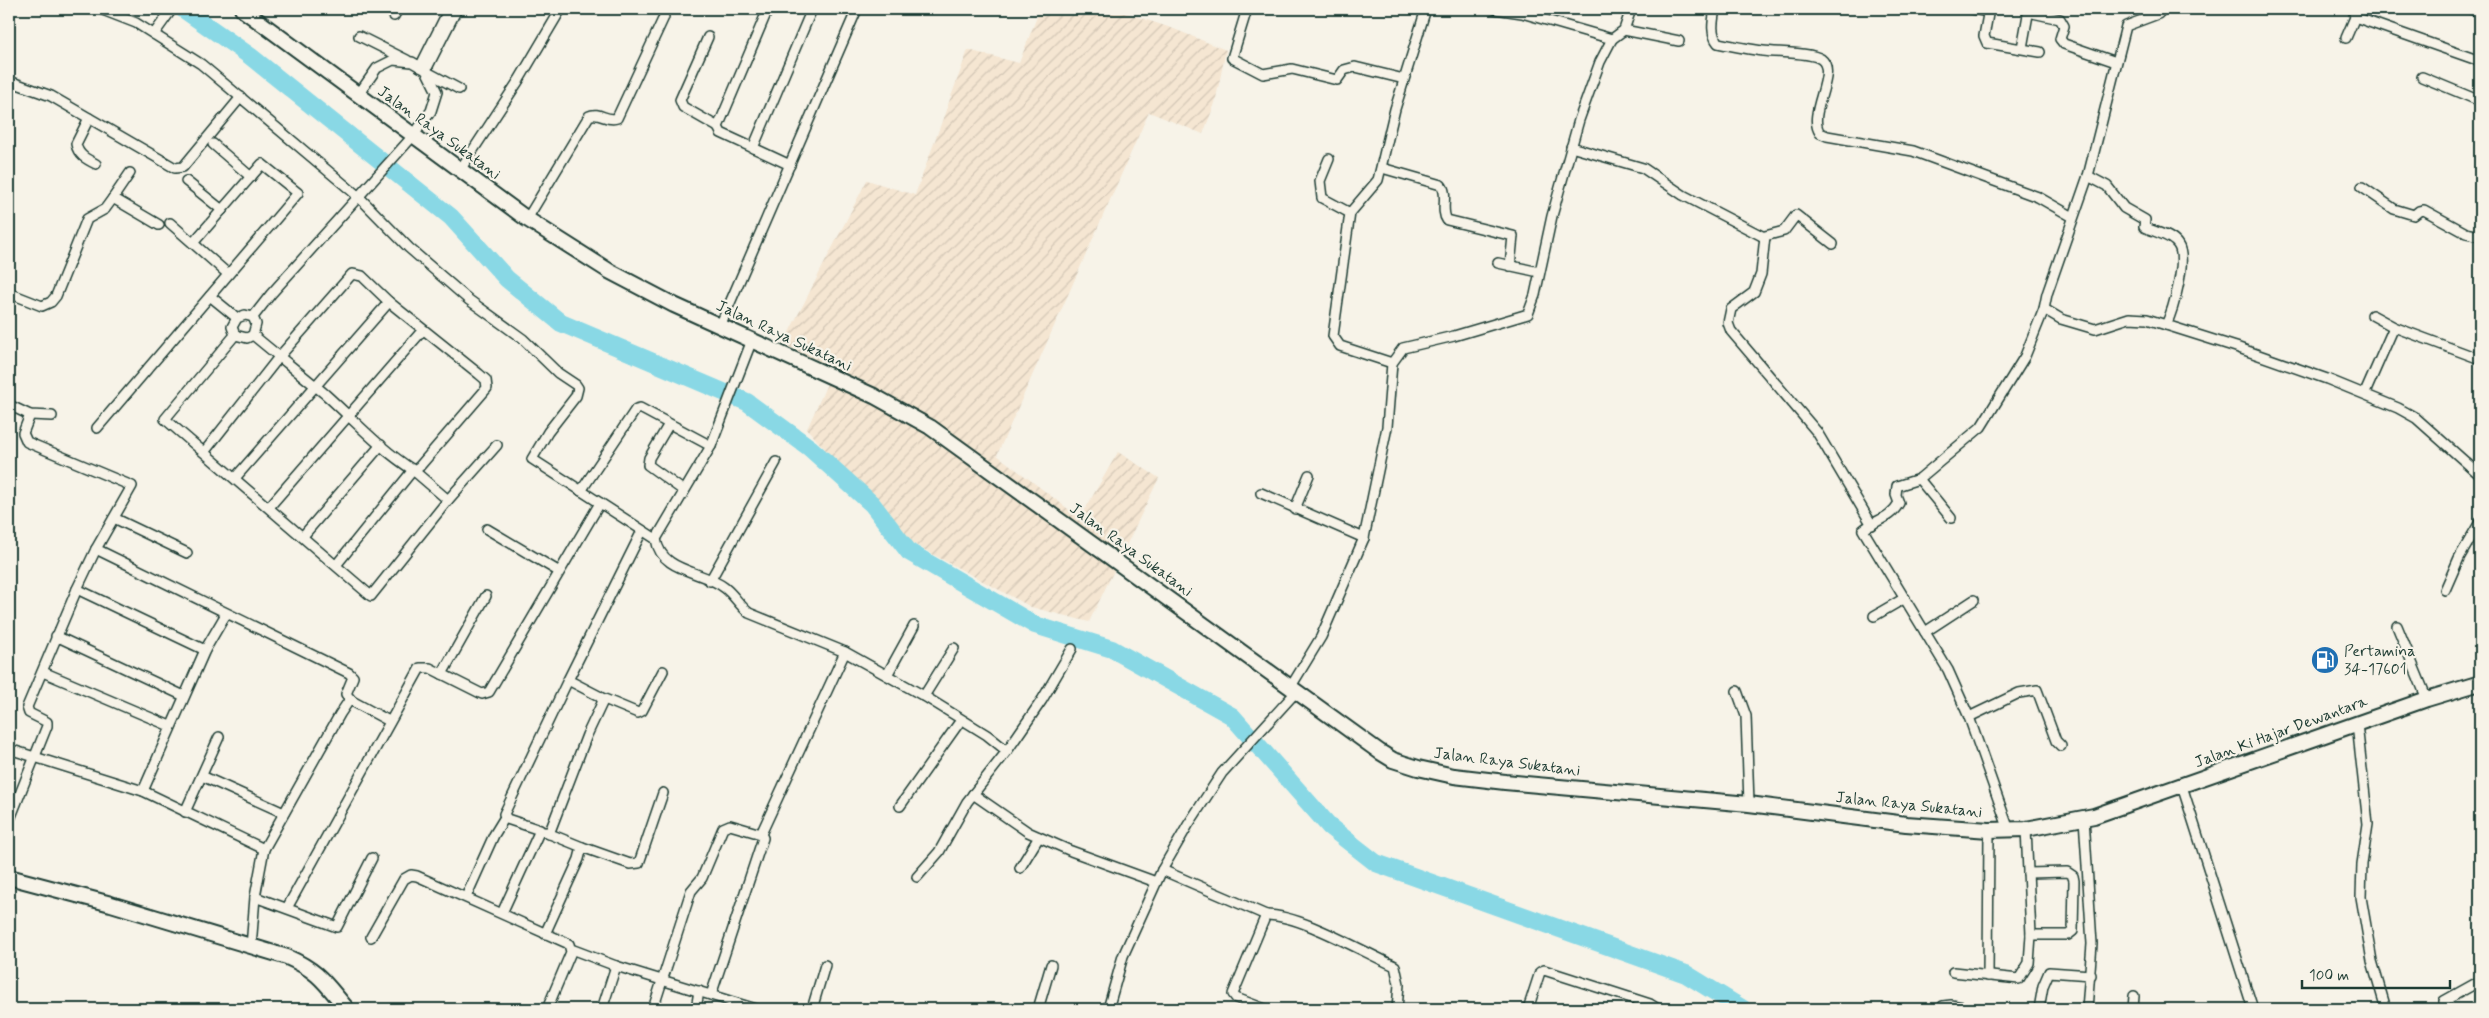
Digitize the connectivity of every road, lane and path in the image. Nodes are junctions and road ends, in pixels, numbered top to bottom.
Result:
1 (100, 9) edge
2 (172, 9) edge
3 (242, 9) edge
4 (449, 9) edge
5 (457, 9) edge
6 (561, 9) edge
7 (768, 9) edge
8 (812, 9) edge
9 (857, 9) edge
10 (1247, 9) edge
11 (1426, 9) edge
12 (1495, 9) edge
13 (1631, 9) edge
14 (1715, 9) edge
15 (1973, 9) edge
16 (2163, 9) edge
17 (2471, 9) edge
18 (1989, 10) edge
19 (2028, 10) edge
20 (2480, 12) edge
21 (2354, 13) edge
22 (664, 17) dead end
23 (1624, 30) junction
24 (154, 34) junction
25 (359, 36) dead end
26 (708, 37) dead end
27 (2346, 38) dead end
28 (1612, 39) junction
29 (1679, 41) dead end
30 (2022, 48) junction
31 (2040, 52) dead end
32 (2480, 61) edge
33 (412, 62) junction
34 (2116, 62) junction
35 (425, 70) junction
36 (2422, 77) dead end
37 (1404, 79) junction
38 (9, 81) edge
39 (459, 89) dead end
40 (358, 95) junction
41 (241, 98) junction
42 (2480, 101) edge
43 (88, 118) junction
44 (718, 127) junction
45 (413, 136) junction
46 (213, 144) dead end
47 (1571, 147) junction
48 (753, 148) junction
49 (1329, 159) dead end
50 (96, 164) dead end
51 (790, 165) junction
52 (1382, 168) junction
53 (460, 170) junction
54 (130, 173) dead end
55 (2088, 176) junction
56 (251, 177) junction
57 (186, 181) dead end
58 (2362, 187) dead end
59 (358, 197) junction
60 (113, 198) junction
61 (222, 210) junction
62 (1350, 213) junction
63 (2073, 217) junction
64 (526, 219) junction
65 (170, 223) dead end
66 (159, 226) dead end
67 (1764, 236) junction
68 (2480, 236) edge
69 (193, 243) junction
70 (1833, 244) dead end
71 (1498, 263) dead end
72 (1510, 266) junction
73 (1539, 272) junction
74 (228, 274) junction
75 (9, 293) edge
76 (210, 296) junction
77 (388, 302) junction
78 (2044, 309) junction
79 (2372, 315) dead end
80 (253, 317) junction
81 (237, 318) junction
82 (2166, 325) junction
83 (720, 326) junction
84 (2394, 326) junction
85 (422, 331) junction
86 (253, 335) junction
87 (235, 336) junction
88 (752, 340) junction
89 (279, 357) junction
90 (2480, 359) edge
91 (1392, 363) junction
92 (314, 386) junction
93 (2365, 393) junction
94 (9, 405) edge
95 (30, 414) junction
96 (52, 416) dead end
97 (347, 416) junction
98 (669, 424) junction
99 (97, 428) dead end
100 (381, 445) junction
101 (497, 445) dead end
102 (711, 446) junction
103 (205, 450) junction
104 (776, 462) dead end
105 (413, 470) junction
106 (2480, 475) edge
107 (1309, 476) dead end
108 (235, 478) junction
109 (1919, 479) junction
110 (581, 491) junction
111 (684, 491) junction
112 (1261, 493) dead end
113 (448, 500) junction
114 (600, 503) junction
115 (270, 506) junction
116 (1295, 509) junction
117 (114, 518) junction
118 (1950, 518) dead end
119 (2480, 522) edge
120 (1872, 525) junction
121 (487, 529) dead end
122 (642, 530) junction
123 (303, 536) junction
124 (1364, 538) junction
125 (656, 539) junction
126 (96, 549) junction
127 (187, 554) dead end
128 (337, 564) junction
129 (558, 571) junction
130 (710, 581) junction
131 (77, 589) junction
132 (2445, 590) dead end
133 (486, 596) dead end
134 (1905, 598) junction
135 (1974, 600) dead end
136 (226, 614) junction
137 (1874, 616) dead end
138 (914, 626) dead end
139 (2397, 626) dead end
140 (1925, 632) junction
141 (56, 636) junction
142 (954, 648) dead end
143 (1072, 649) dead end
144 (206, 650) junction
145 (845, 652) junction
146 (663, 671) dead end
147 (43, 672) junction
148 (442, 674) junction
149 (887, 675) junction
150 (568, 680) junction
151 (2480, 683) edge
152 (1293, 690) junction
153 (1737, 691) dead end
154 (184, 696) junction
155 (924, 696) junction
156 (602, 698) junction
157 (2427, 699) junction
158 (352, 701) junction
159 (1969, 717) junction
160 (961, 720) junction
161 (389, 721) junction
162 (2358, 724) junction
163 (170, 726) junction
164 (219, 737) dead end
165 (2061, 746) dead end
166 (9, 749) edge
167 (1007, 752) junction
168 (34, 758) junction
169 (202, 776) junction
170 (2182, 786) junction
171 (143, 792) junction
172 (664, 793) dead end
173 (973, 794) junction
174 (12, 802) edge
175 (1749, 804) junction
176 (900, 806) dead end
177 (185, 812) junction
178 (284, 813) junction
179 (505, 817) junction
180 (2089, 817) junction
181 (10, 819) dead end
182 (2026, 829) junction
183 (1989, 830) junction
184 (2009, 830) junction
185 (544, 832) junction
186 (761, 834) junction
187 (1039, 837) junction
188 (582, 847) junction
189 (264, 849) junction
190 (372, 858) dead end
191 (1020, 868) dead end
192 (1162, 870) junction
193 (2028, 872) junction
194 (9, 877) edge
195 (917, 877) dead end
196 (1156, 882) junction
197 (255, 897) junction
198 (466, 898) junction
199 (287, 908) junction
200 (502, 913) junction
201 (1266, 915) junction
202 (545, 934) junction
203 (2031, 935) junction
204 (371, 937) dead end
205 (251, 947) junction
206 (571, 949) junction
207 (825, 965) dead end
208 (1051, 965) dead end
209 (616, 966) junction
210 (1954, 972) dead end
211 (2091, 974) junction
212 (1988, 976) junction
213 (663, 980) junction
214 (2480, 981) edge
215 (699, 992) junction
216 (711, 995) junction
217 (2134, 996) dead end
218 (347, 1009) edge
219 (547, 1009) edge
220 (602, 1009) edge
221 (654, 1009) edge
222 (696, 1009) edge
223 (756, 1009) edge
224 (812, 1009) edge
225 (1038, 1009) edge
226 (1108, 1009) edge
227 (1265, 1009) edge
228 (1397, 1009) edge
229 (1528, 1009) edge
230 (1658, 1009) edge
231 (1942, 1009) edge
232 (1974, 1009) edge
233 (2039, 1009) edge
234 (2088, 1009) edge
235 (2133, 1009) edge
236 (2253, 1009) edge
237 (2386, 1009) edge
238 (2444, 1009) edge

1 - 24 street
2 - 24 street
3 - 40 main road, Jalan Raya Sukatani
4 - 35 street
5 - 35 street
6 - 53 street
7 - 44 street
8 - 48 street
9 - 51 street
10 - 37 street
11 - 37 street
12 - 28 street
13 - 23 street
14 - 63 street
15 - 18 street
16 - 34 street
17 - 20 street
18 - 30 street
19 - 30 street
19 - 34 street
21 - 27 street
21 - 32 street
22 - 64 street
23 - 28 street
23 - 29 street
24 - 41 street
25 - 33 street
26 - 44 street
28 - 47 street
30 - 31 street
33 - 35 street
33 - 40 street
34 - 55 street
35 - 39 street
35 - 45 street
36 - 42 street
37 - 52 street
38 - 43 street
40 - 45 main road, Jalan Raya Sukatani
41 - 43 street
41 - 59 street
43 - 50 street
44 - 48 street
45 - 53 main road, Jalan Raya Sukatani
45 - 59 street
46 - 56 street
47 - 67 street
47 - 73 street
48 - 51 street
49 - 62 street
51 - 83 street
52 - 62 street
52 - 72 street
53 - 64 main road, Jalan Raya Sukatani
54 - 60 street
55 - 63 street
55 - 82 street
56 - 61 street
56 - 74 street
57 - 61 street
58 - 68 street
59 - 80 street
59 - 110 street
60 - 66 street
60 - 75 street
61 - 69 street
62 - 91 street
63 - 78 street
64 - 83 main road, Jalan Raya Sukatani
65 - 69 street
67 - 70 street
67 - 120 street
69 - 74 street
71 - 72 street
72 - 73 street
73 - 91 street
74 - 76 street
76 - 81 street
76 - 99 street
77 - 85 street
77 - 89 street
77 - 92 street
78 - 82 street
78 - 109 street
79 - 84 street
80 - 81 street
80 - 86 street
81 - 87 street
82 - 93 street
83 - 88 main road, Jalan Raya Sukatani
84 - 90 street
84 - 93 street
85 - 97 street
85 - 105 street
86 - 87 street
86 - 89 street
87 - 103 street
88 - 102 street
88 - 152 main road, Jalan Raya Sukatani
89 - 92 street
89 - 103 street
91 - 124 street
92 - 97 street
92 - 108 street
93 - 106 street
94 - 95 street
95 - 96 street
95 - 117 street
97 - 100 street
97 - 115 street
98 - 102 street
98 - 110 street
98 - 111 street
100 - 105 street
100 - 123 street
101 - 113 street
102 - 111 street
103 - 108 street
104 - 130 street
105 - 113 street
105 - 128 street
107 - 116 street
108 - 115 street
109 - 118 street
109 - 120 street
110 - 114 street
111 - 125 street
112 - 116 street
113 - 128 street
114 - 122 street
114 - 129 street
115 - 123 street
116 - 124 street
117 - 126 street
117 - 127 street
119 - 132 street
120 - 134 street
121 - 129 street
122 - 125 street
122 - 150 street
123 - 128 street
124 - 152 street
125 - 130 street
126 - 131 street
126 - 136 street
129 - 148 street
130 - 145 street
131 - 141 street
131 - 144 street
133 - 148 street
134 - 137 street
134 - 140 street
135 - 140 street
136 - 144 street
136 - 158 street
138 - 149 street
139 - 157 street
140 - 159 street
141 - 147 street
141 - 154 street
142 - 155 street
143 - 167 street
144 - 154 street
145 - 149 street
145 - 186 street
146 - 156 street
147 - 163 street
147 - 168 street
148 - 161 street
149 - 155 street
150 - 156 street
150 - 179 street
151 - 157 main road, Jalan Ki Hajar Dewantara
152 - 175 main road, Jalan Raya Sukatani
152 - 192 street
153 - 175 street
154 - 163 street
155 - 160 street
156 - 185 street
157 - 162 main road, Jalan Ki Hajar Dewantara
158 - 161 street
158 - 178 street
159 - 165 street
159 - 184 street
160 - 167 street
160 - 176 street
161 - 199 street
162 - 170 main road, Jalan Ki Hajar Dewantara
162 - 237 street
163 - 171 street
164 - 169 street
166 - 168 street
167 - 173 street
168 - 171 street
168 - 174 street
169 - 177 street
169 - 178 street
170 - 180 main road, Jalan Ki Hajar Dewantara
170 - 236 street
171 - 177 street
172 - 188 street
173 - 187 street
173 - 195 street
174 - 181 street
175 - 183 main road, Jalan Raya Sukatani
177 - 189 street
178 - 189 street
179 - 185 street
179 - 198 street
180 - 182 main road, Jalan Raya Sukatani
180 - 211 street
182 - 184 main road, Jalan Raya Sukatani
182 - 193 street
183 - 184 main road, Jalan Raya Sukatani
183 - 212 street
185 - 188 street
185 - 200 street
186 - 213 street
186 - 216 street
187 - 191 street
187 - 196 street
188 - 202 street
189 - 197 street
190 - 199 street
192 - 196 street
192 - 201 street
193 - 203 street
193 - 203 street
194 - 205 main road
196 - 226 street
197 - 199 street
197 - 205 street
198 - 200 street
198 - 204 street
200 - 202 street
201 - 227 street
201 - 228 street
202 - 206 street
203 - 212 street
205 - 218 main road
206 - 209 street
206 - 219 street
207 - 224 street
208 - 225 street
209 - 213 street
209 - 220 street
210 - 212 street
211 - 233 street
211 - 234 street
213 - 215 street
213 - 221 street
214 - 238 street
215 - 216 street
215 - 222 street
216 - 223 street
217 - 235 street
229 - 230 street
231 - 232 street

